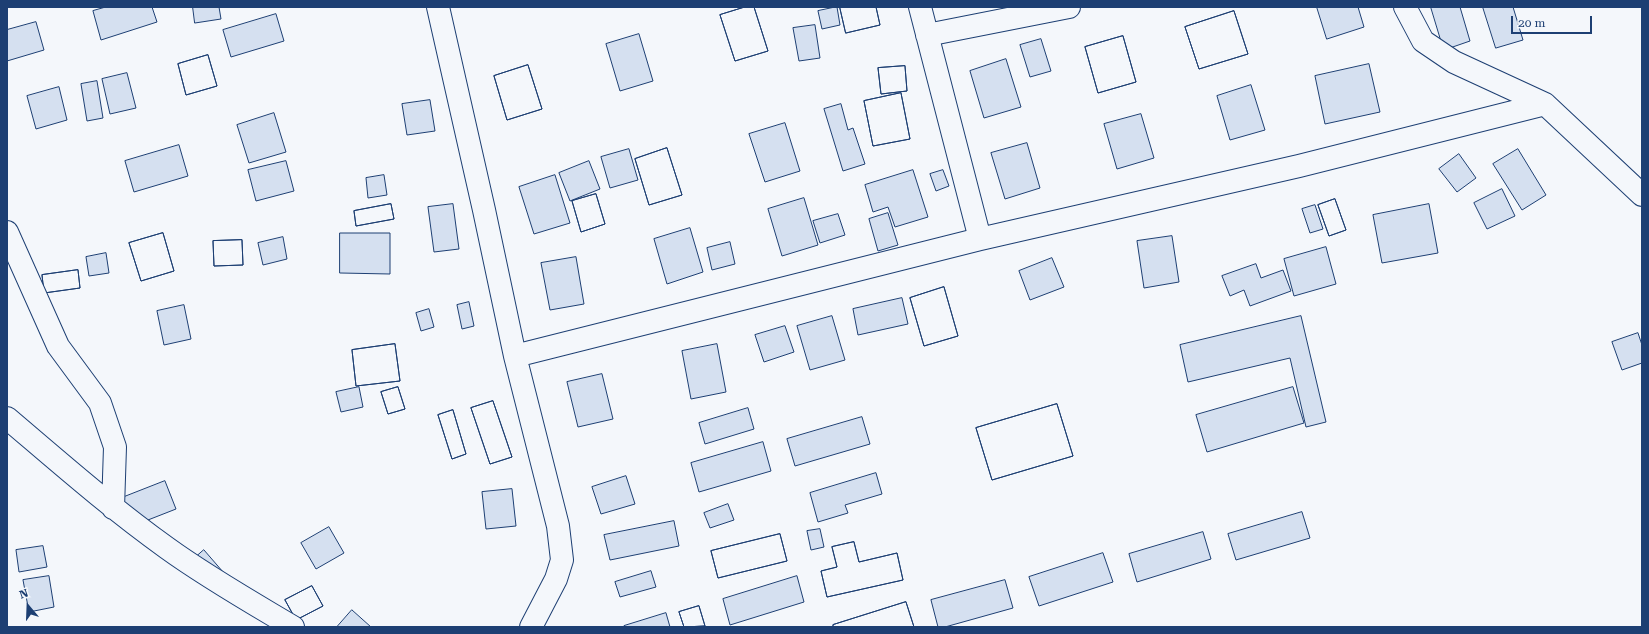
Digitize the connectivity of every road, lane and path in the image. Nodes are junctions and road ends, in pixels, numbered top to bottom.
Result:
1 (438, 7) edge
2 (920, 7) edge
3 (1069, 7) edge
4 (1405, 7) edge
5 (927, 35) junction
6 (1544, 104) junction
7 (1642, 195) edge
8 (7, 232) edge
9 (980, 239) junction
10 (515, 356) junction
11 (7, 418) edge
12 (113, 508) junction
13 (293, 627) edge
14 (531, 627) edge

1 - 10 street
2 - 5 street
3 - 5 street
4 - 6 street
5 - 9 street
6 - 7 street
6 - 9 street
8 - 12 street
9 - 10 street
10 - 14 street
11 - 12 street
12 - 13 street

